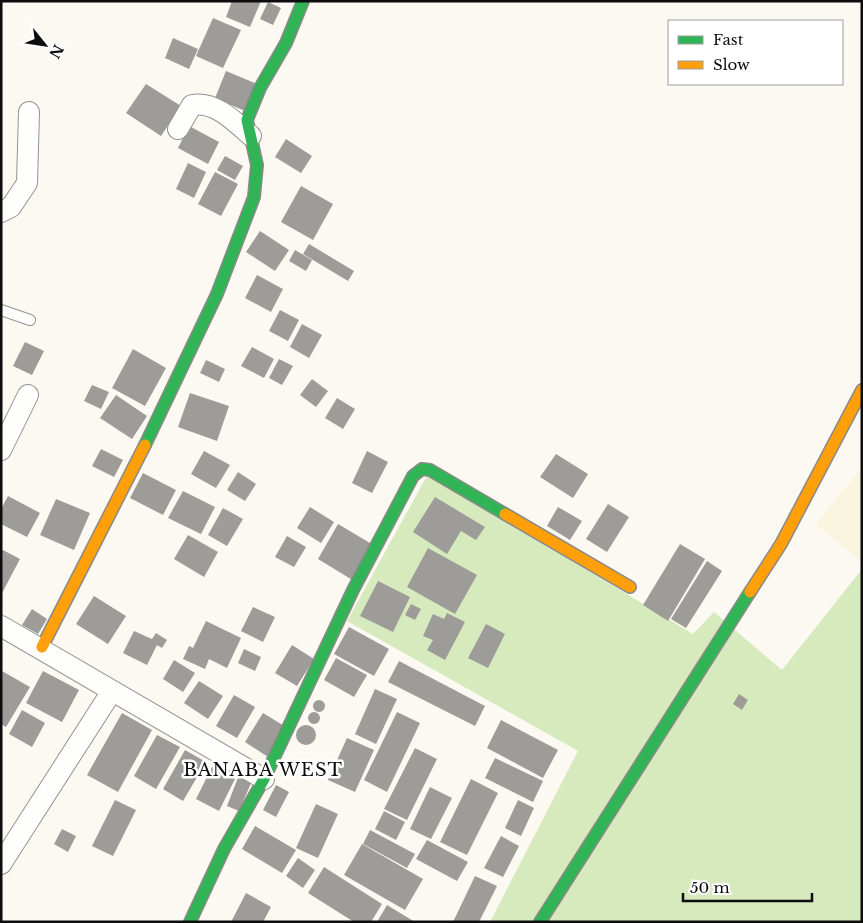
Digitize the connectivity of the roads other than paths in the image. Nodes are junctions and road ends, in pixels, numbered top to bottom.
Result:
1 (303, 1) edge
2 (29, 112) dead end
3 (178, 129) dead end
4 (251, 136) junction
5 (1, 212) edge
6 (1, 310) edge
7 (30, 320) dead end
8 (862, 390) edge
9 (28, 395) dead end
10 (1, 450) edge
11 (630, 587) dead end
12 (1, 626) edge
13 (42, 647) junction
14 (112, 691) junction
15 (264, 778) junction
16 (9, 834) edge
17 (1, 864) edge
18 (190, 922) edge
19 (540, 922) edge

1 - 4 street
2 - 5 street
3 - 4 street
4 - 13 street
6 - 7 lane
8 - 19 street
9 - 10 street
11 - 15 street
12 - 13 street
13 - 14 street
14 - 15 street
14 - 16 street
15 - 18 street
16 - 17 street

